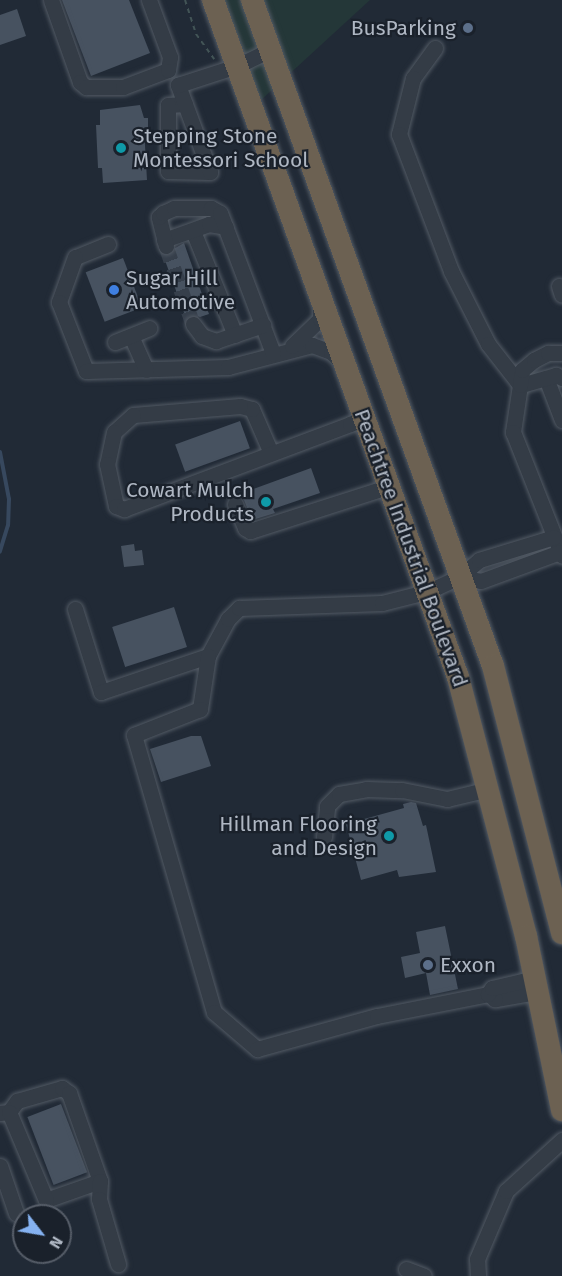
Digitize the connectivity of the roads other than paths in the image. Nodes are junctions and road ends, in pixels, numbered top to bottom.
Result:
1 (51, 0) edge
2 (149, 0) edge
3 (213, 0) edge
4 (252, 0) edge
5 (435, 48) dead end
6 (270, 50) junction
7 (227, 64) junction
8 (168, 70) junction
9 (184, 83) junction
10 (185, 105) junction
11 (226, 227) junction
12 (193, 231) junction
13 (108, 244) dead end
14 (320, 294) junction
15 (193, 324) tunnel mouth
16 (263, 325) junction
17 (149, 328) dead end
18 (235, 335) junction
19 (131, 336) junction
20 (115, 342) dead end
21 (289, 348) junction
22 (562, 352) edge
23 (273, 353) junction
24 (345, 365) junction
25 (146, 370) junction
26 (546, 378) junction
27 (562, 378) edge
28 (520, 385) junction
29 (365, 418) junction
30 (562, 420) edge
31 (271, 453) junction
32 (390, 486) junction
33 (235, 504) dead end
34 (554, 537) junction
35 (561, 554) edge
36 (459, 577) junction
37 (429, 591) junction
38 (75, 609) dead end
39 (208, 656) junction
40 (489, 789) junction
41 (324, 837) dead end
42 (544, 861) junction
43 (562, 879) edge
44 (562, 933) edge
45 (536, 985) junction
46 (562, 1110) edge
47 (4, 1113) edge
48 (562, 1140) edge
49 (0, 1166) edge
50 (100, 1181) junction
51 (13, 1204) edge
52 (118, 1264) dead end
53 (406, 1269) dead end
54 (424, 1276) edge
55 (478, 1276) edge

1 - 8 street
2 - 8 street
3 - 7 highway, Peachtree Industrial Boulevard
4 - 6 highway, Peachtree Industrial Boulevard
5 - 28 street
6 - 7 street
6 - 36 highway, Peachtree Industrial Boulevard
7 - 9 street
7 - 14 highway, Peachtree Industrial Boulevard
8 - 9 street
9 - 10 street
10 - 10 street
11 - 12 street
11 - 12 street
11 - 16 street
12 - 18 street
13 - 25 street
14 - 21 street
14 - 24 highway, Peachtree Industrial Boulevard
15 - 18 street
16 - 18 street
16 - 23 street
17 - 19 street
19 - 20 street
19 - 25 street
21 - 23 street
21 - 24 street
22 - 28 street
23 - 25 street
24 - 29 highway, Peachtree Industrial Boulevard
26 - 27 street
26 - 28 street
26 - 30 street
28 - 34 street
29 - 31 street
29 - 32 highway, Peachtree Industrial Boulevard
31 - 31 street
32 - 33 street
32 - 37 highway, Peachtree Industrial Boulevard
34 - 35 street
34 - 36 street
35 - 36 street
36 - 37 street
36 - 42 highway, Peachtree Industrial Boulevard
37 - 39 street
37 - 40 highway, Peachtree Industrial Boulevard
38 - 39 street
39 - 45 street
40 - 41 street
40 - 45 highway, Peachtree Industrial Boulevard
42 - 43 street
42 - 44 highway, Peachtree Industrial Boulevard
45 - 46 highway, Peachtree Industrial Boulevard
47 - 50 street
47 - 50 street
48 - 55 street
49 - 51 street
50 - 52 street
53 - 54 street

